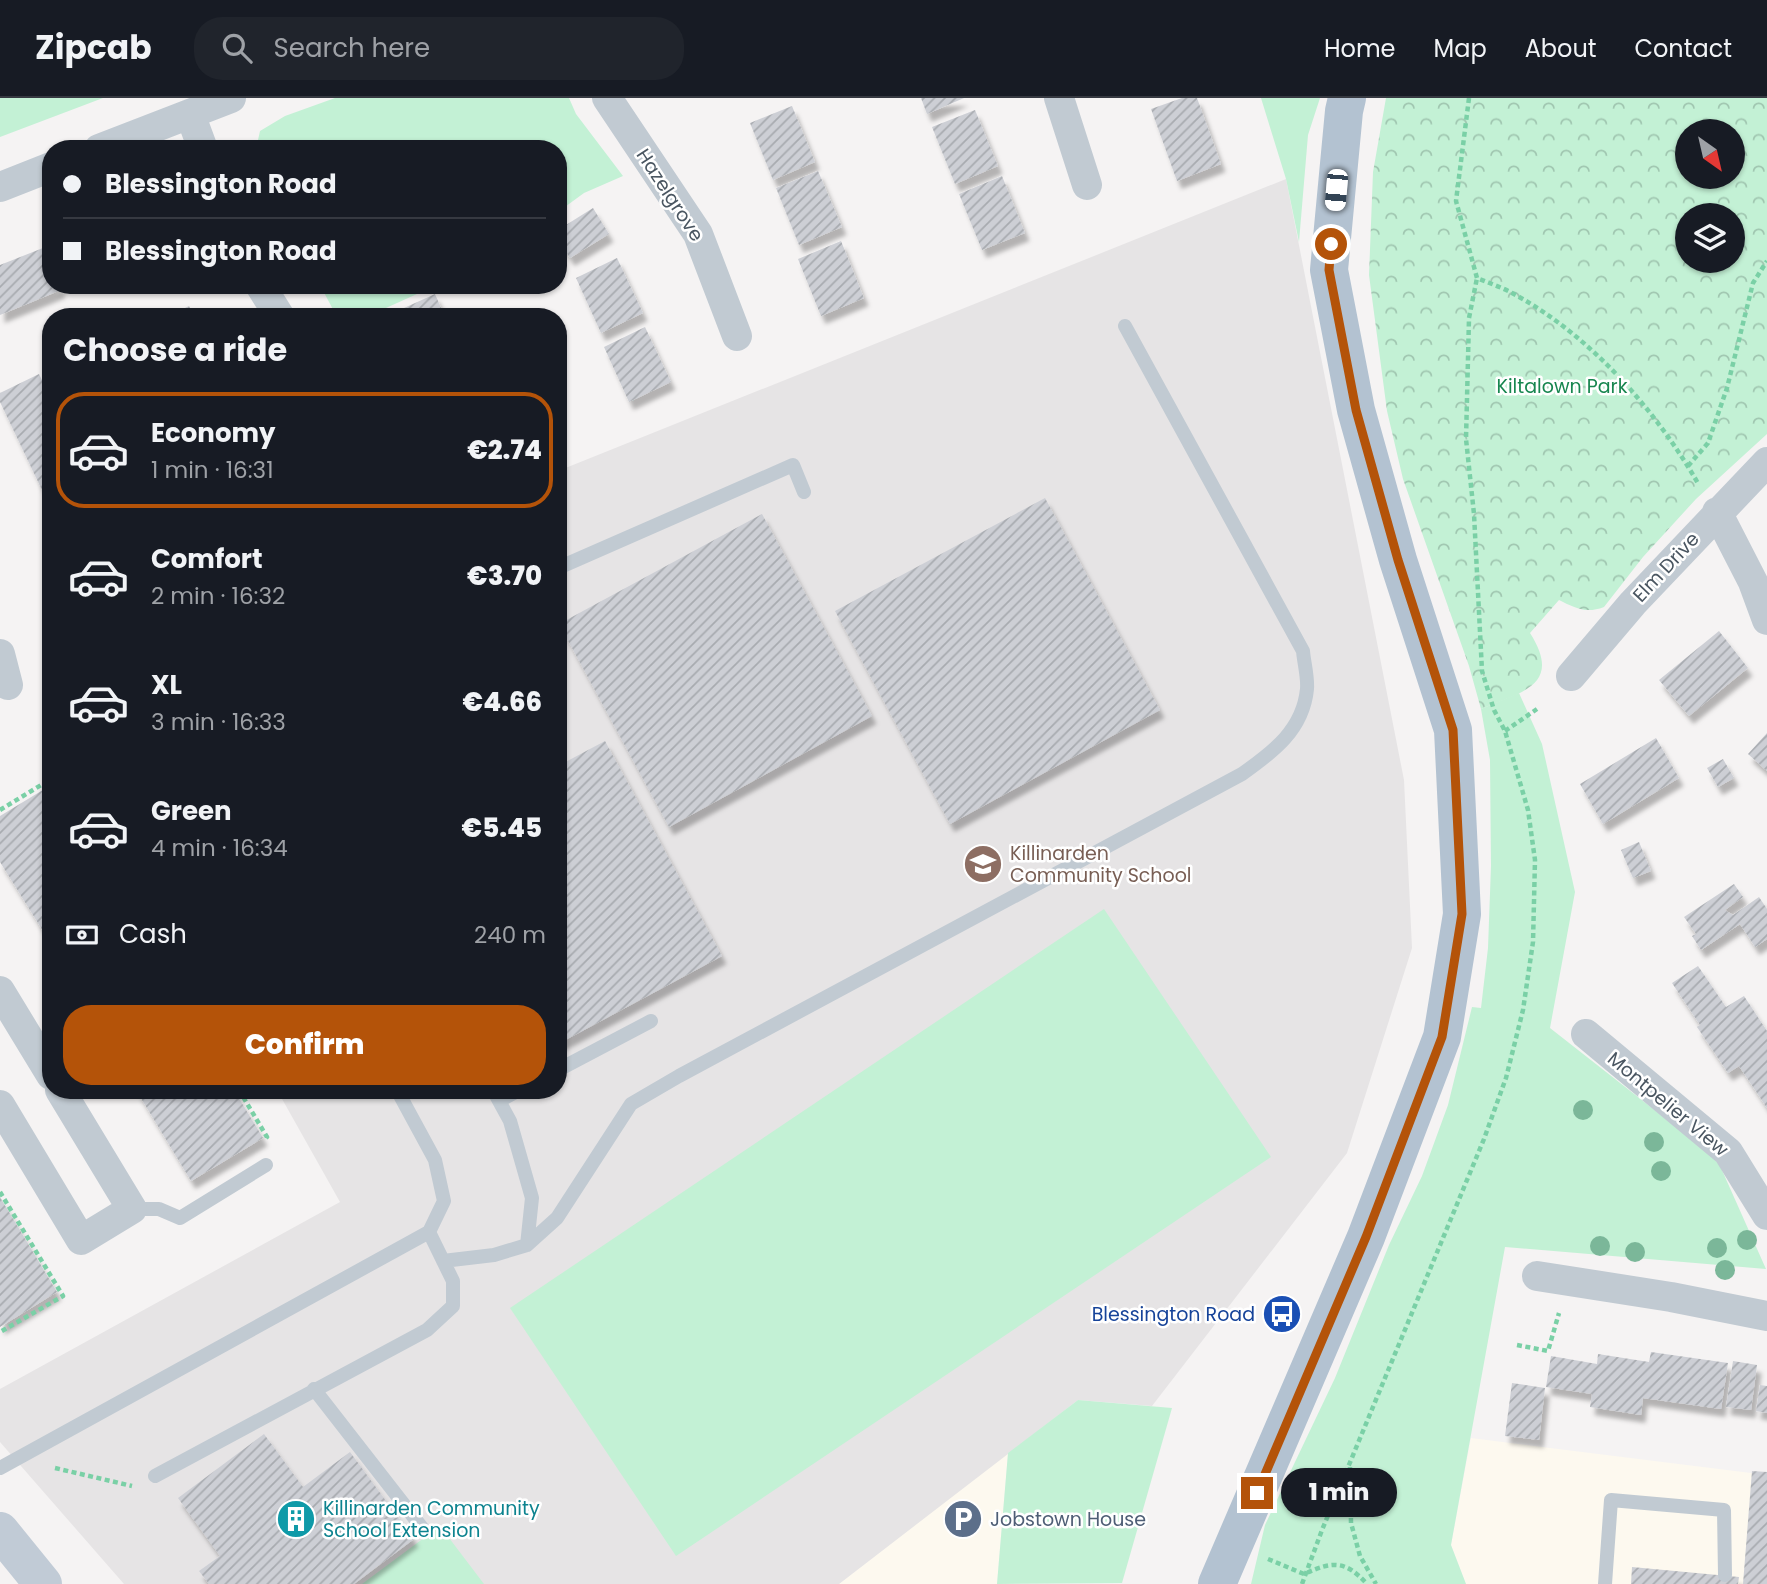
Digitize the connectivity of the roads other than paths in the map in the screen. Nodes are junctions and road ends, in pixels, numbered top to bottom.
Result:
1 (231, 98) edge
2 (607, 98) edge
3 (1059, 98) edge
4 (1347, 98) edge
5 (190, 114) junction
6 (122, 140) edge
7 (200, 140) edge
8 (42, 171) edge
9 (1087, 185) dead end
10 (0, 187) edge
11 (1125, 326) dead end
12 (737, 336) dead end
13 (1767, 462) edge
14 (804, 492) dead end
15 (1717, 512) junction
16 (567, 564) edge
17 (1767, 620) edge
18 (0, 654) edge
19 (1571, 676) dead end
20 (8, 685) dead end
21 (0, 991) edge
22 (651, 1021) dead end
23 (1586, 1034) dead end
24 (42, 1060) edge
25 (567, 1065) edge
26 (65, 1099) edge
27 (402, 1099) edge
28 (498, 1099) edge
29 (0, 1105) edge
30 (265, 1165) dead end
31 (132, 1209) junction
32 (1767, 1215) edge
33 (429, 1232) junction
34 (527, 1245) junction
35 (443, 1261) junction
36 (1537, 1276) dead end
37 (1767, 1316) edge
38 (314, 1389) junction
39 (0, 1468) edge
40 (155, 1476) road end
41 (423, 1529) dead end
42 (0, 1531) edge
43 (1725, 1575) dead end
44 (43, 1584) edge
45 (1217, 1584) edge
46 (1605, 1584) edge

1 - 5 street
2 - 12 street, Hazelgrove
3 - 9 street
4 - 45 main road
5 - 6 street
5 - 7 street
8 - 10 street
11 - 34 lane
13 - 15 street, Elm Drive
14 - 16 lane
15 - 17 street
15 - 19 street, Elm Drive
18 - 20 street
21 - 24 street
22 - 25 lane
23 - 32 street, Montpelier View
26 - 31 street
27 - 33 lane
28 - 34 lane
29 - 31 street
30 - 31 lane
33 - 35 lane
33 - 39 lane
34 - 35 lane
35 - 38 lane
36 - 37 street
38 - 40 lane
38 - 41 lane
42 - 44 street
43 - 46 lane

